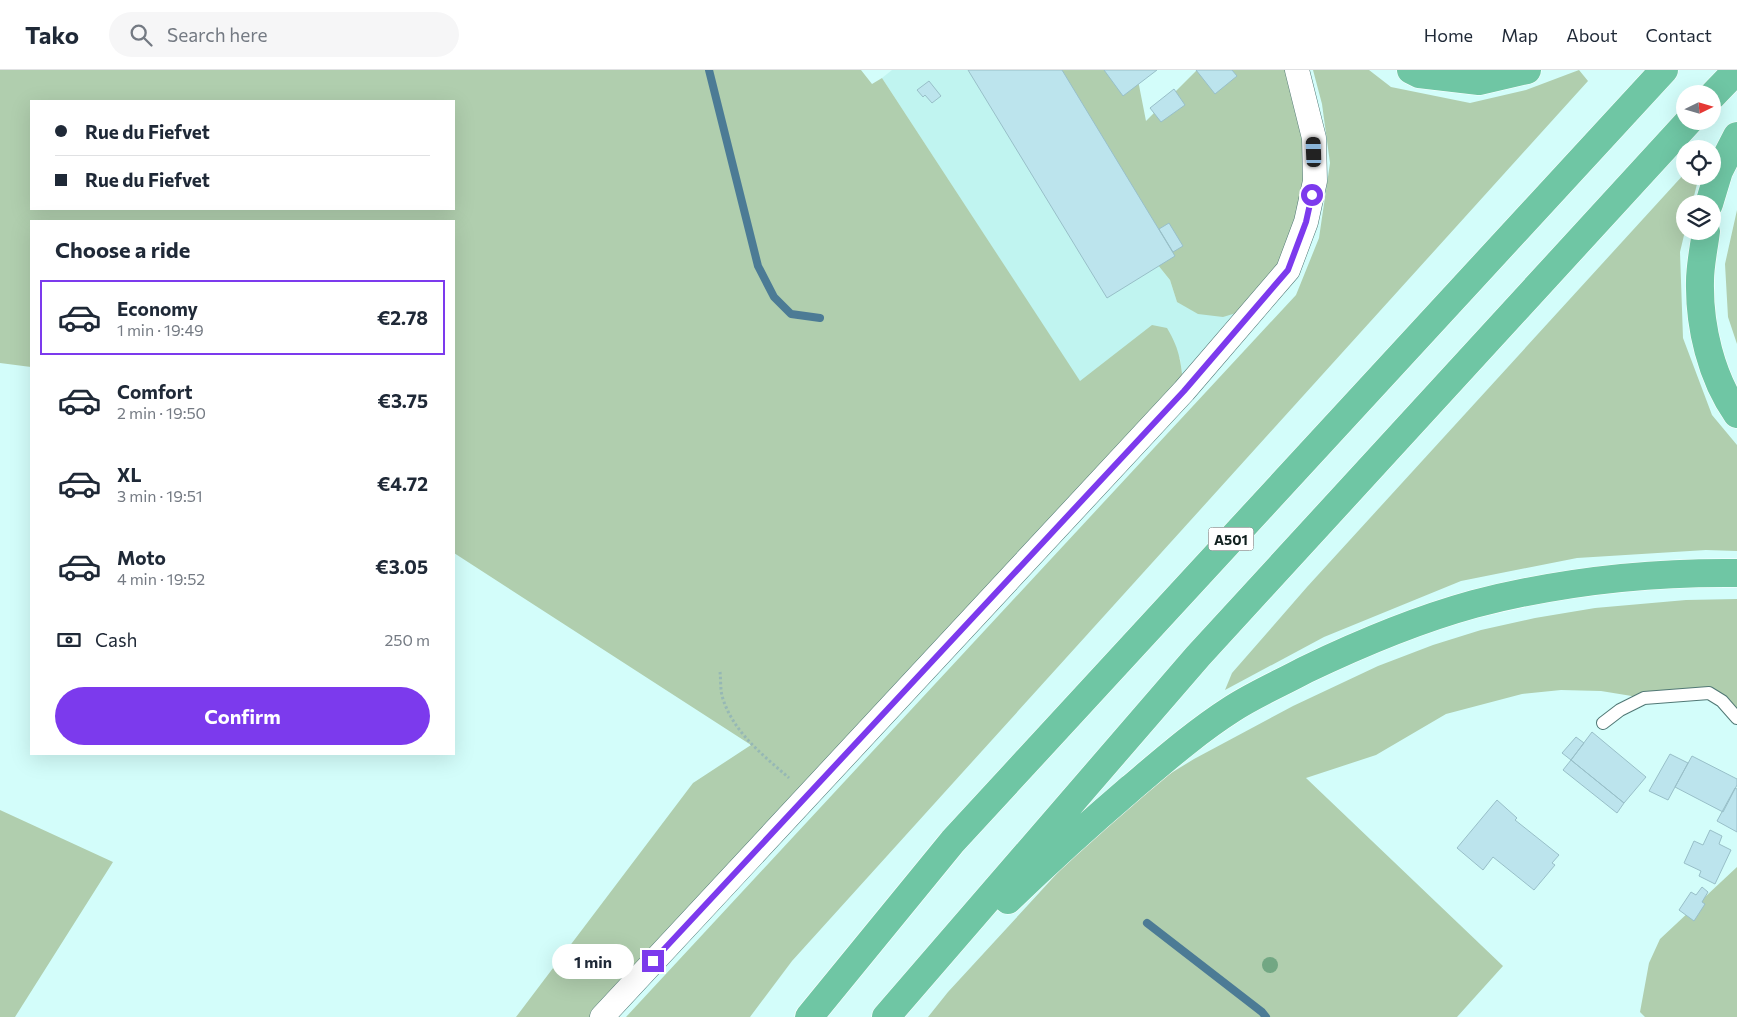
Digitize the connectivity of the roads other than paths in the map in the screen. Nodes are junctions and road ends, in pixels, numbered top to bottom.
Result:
1 (1297, 70) edge
2 (1411, 70) edge
3 (1526, 70) edge
4 (1664, 70) edge
5 (1736, 70) edge
6 (1721, 86) edge
7 (1681, 130) edge
8 (1737, 136) edge
9 (1712, 195) edge
10 (1705, 240) edge
11 (1737, 414) edge
12 (1737, 572) edge
13 (1737, 718) edge
14 (1603, 723) dead end
15 (602, 1017) edge
16 (809, 1017) edge
17 (886, 1017) edge

1 - 15 street
2 - 3 highway
4 - 16 highway, A501
5 - 6 highway
7 - 17 highway
8 - 9 highway
10 - 11 highway
12 - 17 highway
13 - 14 lane

